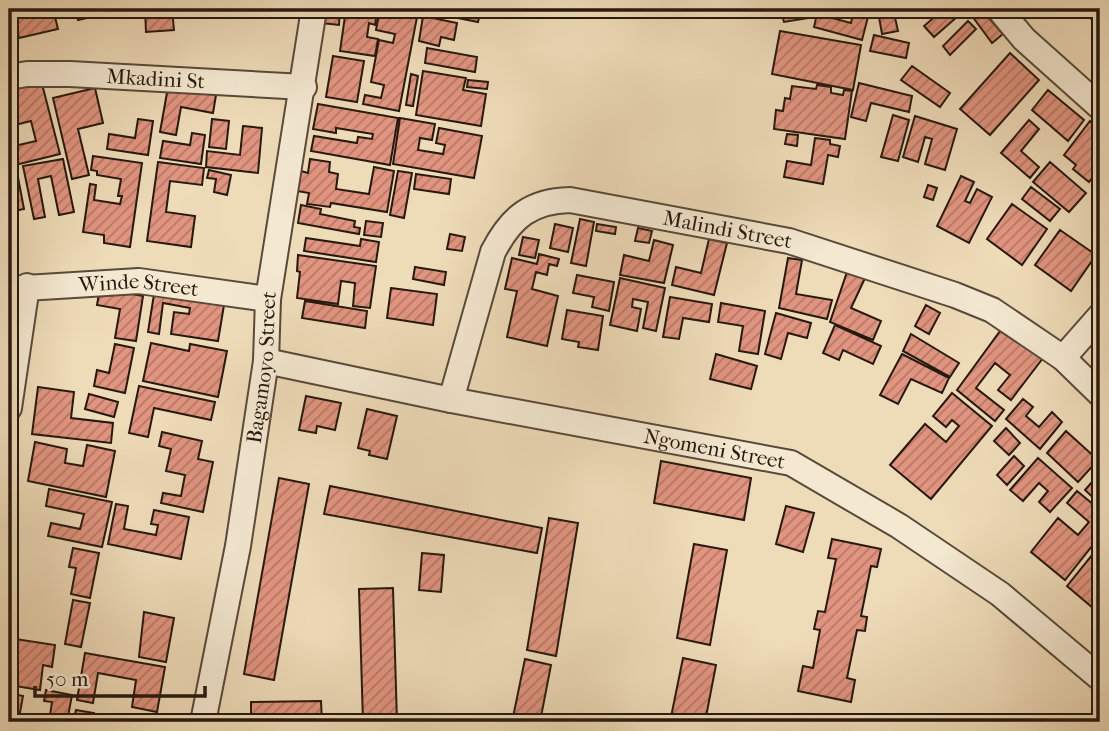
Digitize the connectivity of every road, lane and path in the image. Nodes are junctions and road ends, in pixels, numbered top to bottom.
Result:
1 (314, 9) edge
2 (999, 9) edge
3 (9, 77) edge
4 (304, 87) junction
5 (1100, 107) edge
6 (18, 287) edge
7 (268, 299) junction
8 (1100, 316) edge
9 (1063, 358) junction
10 (267, 361) junction
11 (1100, 394) edge
12 (451, 400) junction
13 (9, 408) edge
14 (1100, 678) edge
15 (203, 722) edge

1 - 4 street, Bagamoyo Street
2 - 5 street
3 - 4 street, Mkadini St
4 - 7 street, Bagamoyo Street
6 - 7 street, Winde Street
6 - 13 street
7 - 10 street, Bagamoyo Street
8 - 9 street
9 - 11 street, Malindi Street
9 - 12 street, Malindi Street
10 - 12 street, Ngomeni Street
10 - 15 street, Bagamoyo Street
12 - 14 street, Ngomeni Street

